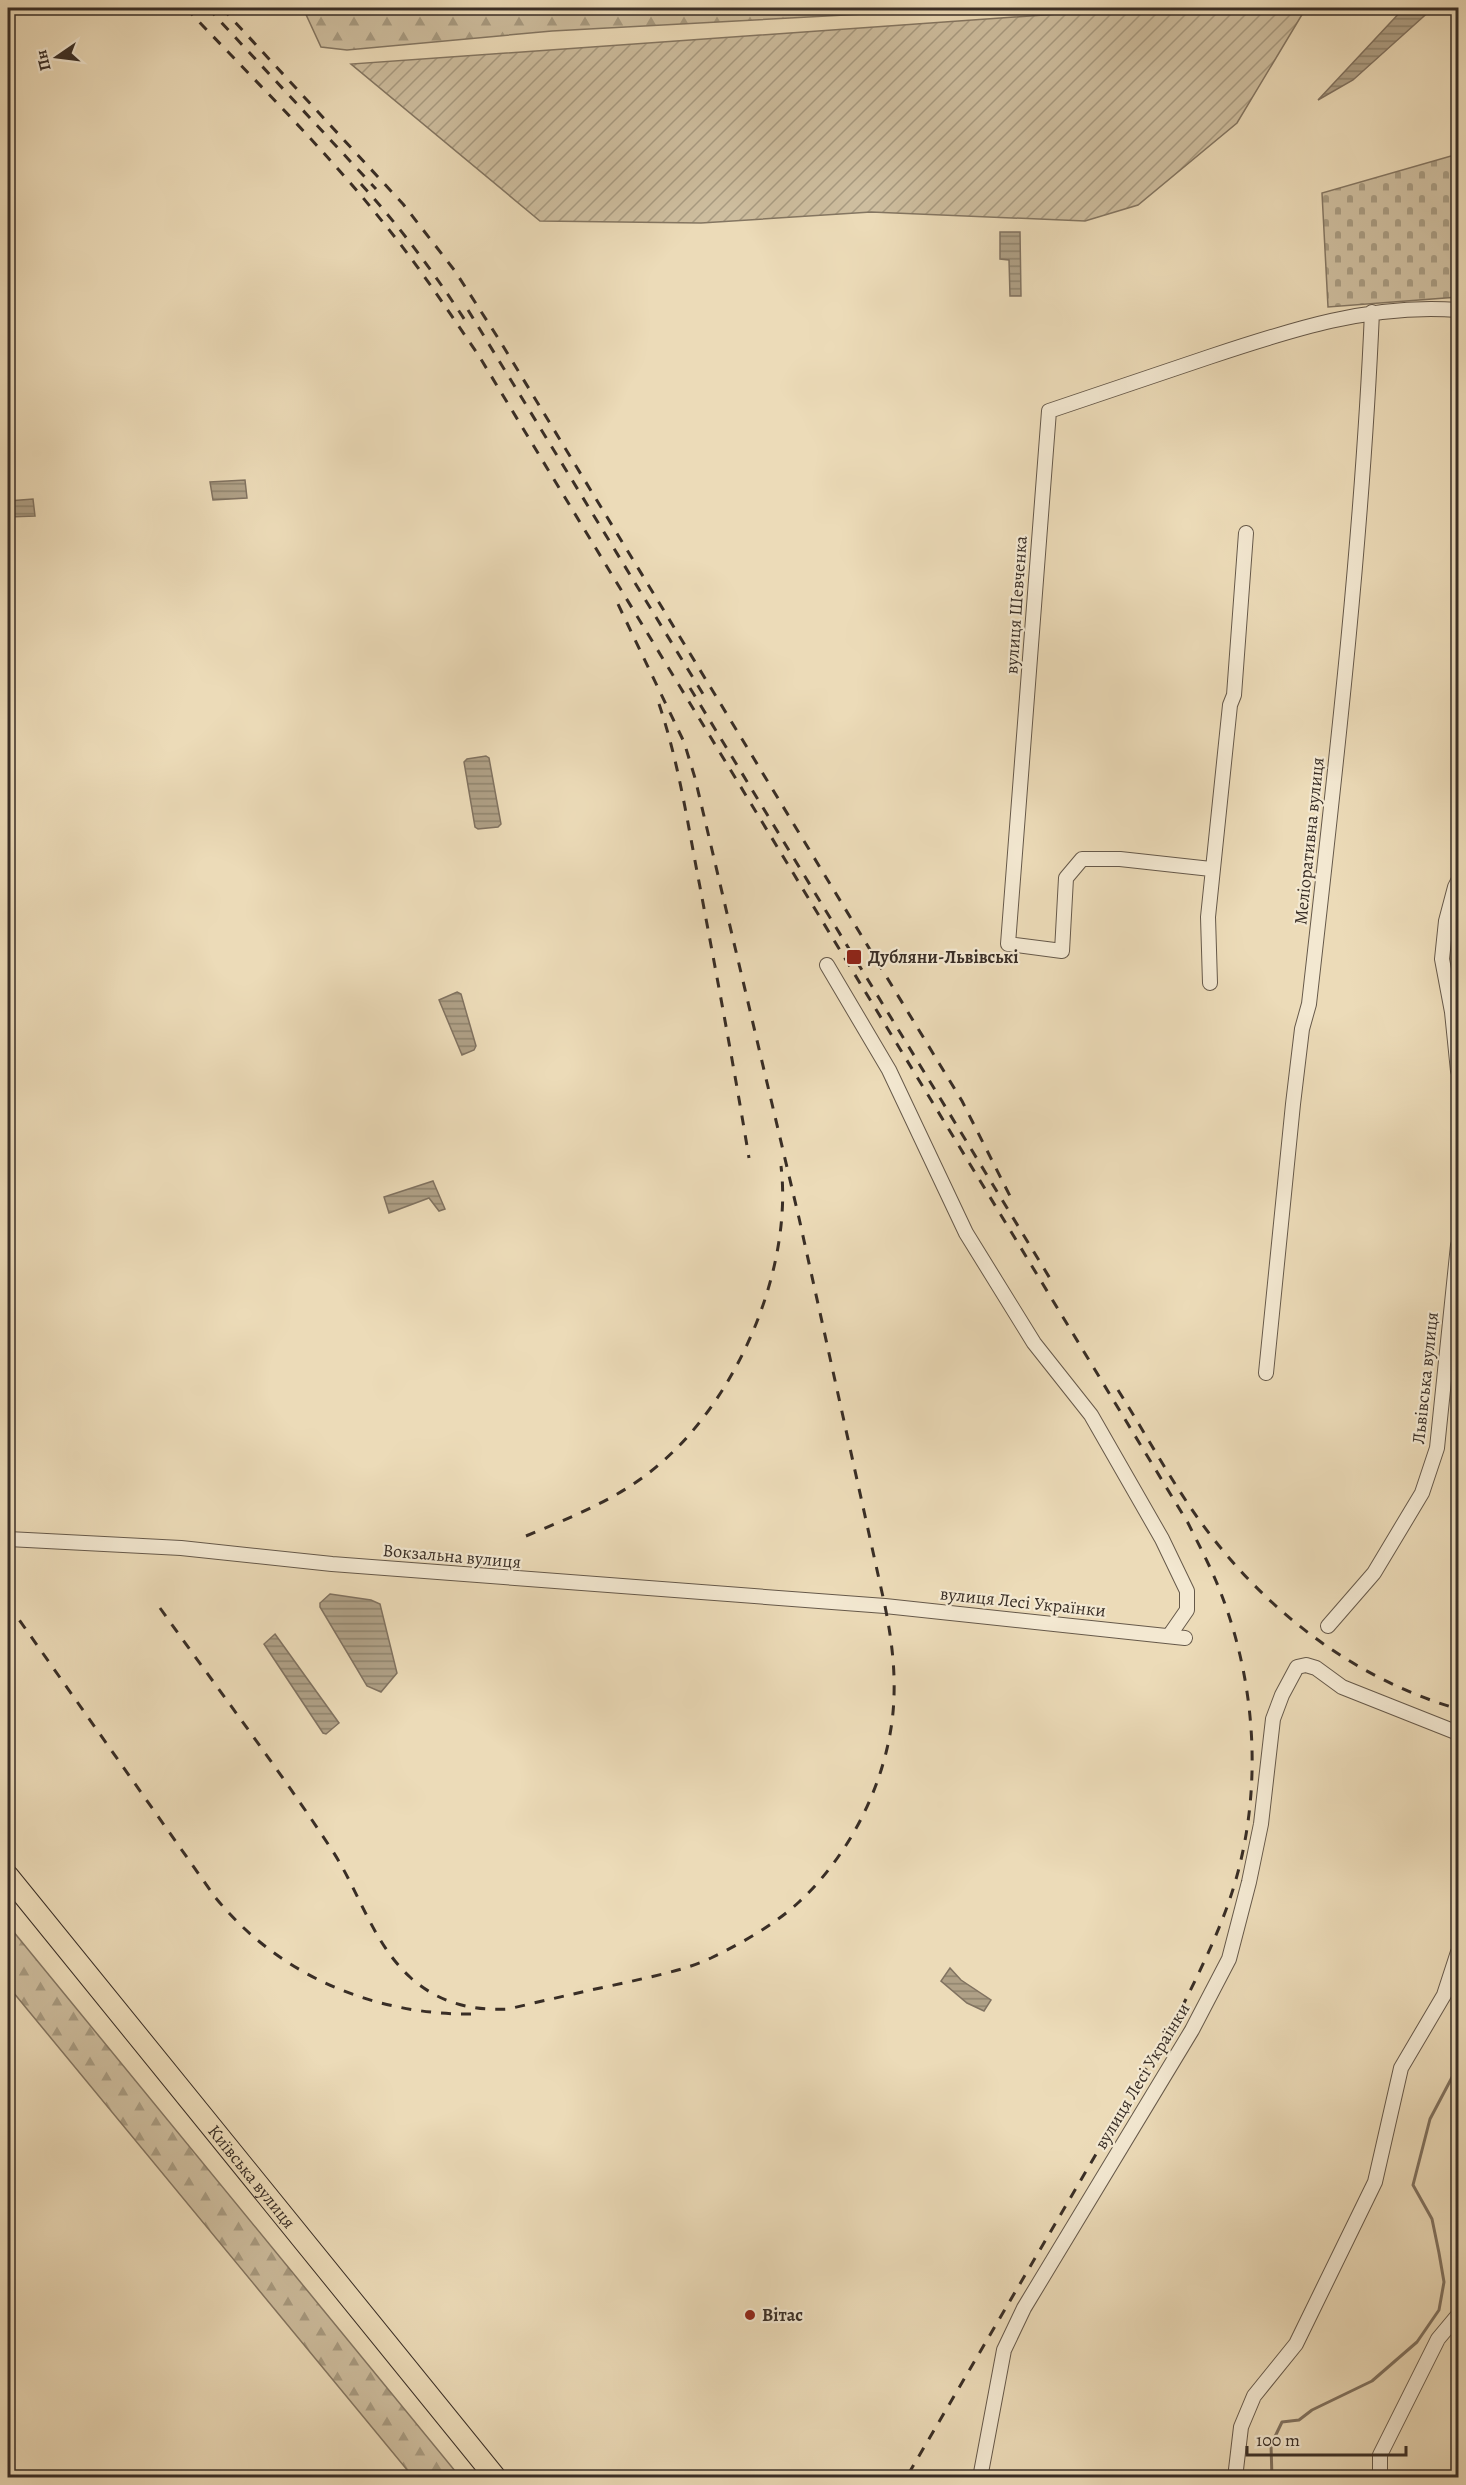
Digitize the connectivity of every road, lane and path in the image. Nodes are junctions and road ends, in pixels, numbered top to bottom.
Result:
1 (1458, 310) edge
2 (1372, 312) junction
3 (1246, 533) dead end
4 (1211, 868) junction
5 (1458, 881) edge
6 (827, 965) dead end
7 (1210, 983) dead end
8 (1458, 1071) edge
9 (1458, 1245) edge
10 (1456, 1282) edge
11 (1452, 1362) edge
12 (1266, 1373) dead end
13 (8, 1539) edge
14 (893, 1606) joint
15 (1328, 1626) dead end
16 (1169, 1636) junction
17 (1185, 1638) dead end
18 (1458, 1733) edge
19 (8, 1876) edge
20 (1458, 1952) edge
21 (1458, 2315) edge
22 (496, 2478) edge
23 (980, 2478) edge
24 (1235, 2478) edge
25 (1380, 2478) edge

1 - 2 street, вулиця Шевченка
2 - 4 street, вулиця Шевченка
2 - 12 street, Меліоративна вулиця
3 - 4 street
4 - 7 street
5 - 8 street
6 - 16 street
9 - 10 street, Львівська вулиця
10 - 11 street, Львівська вулиця
11 - 15 street, Львівська вулиця
13 - 14 street, Вокзальна вулиця
14 - 16 street, вулиця Лесі Українки
16 - 17 street, вулиця Лесі Українки
18 - 23 street, вулиця Лесі Українки
19 - 22 highway, Київська вулиця
20 - 24 street
21 - 25 street

